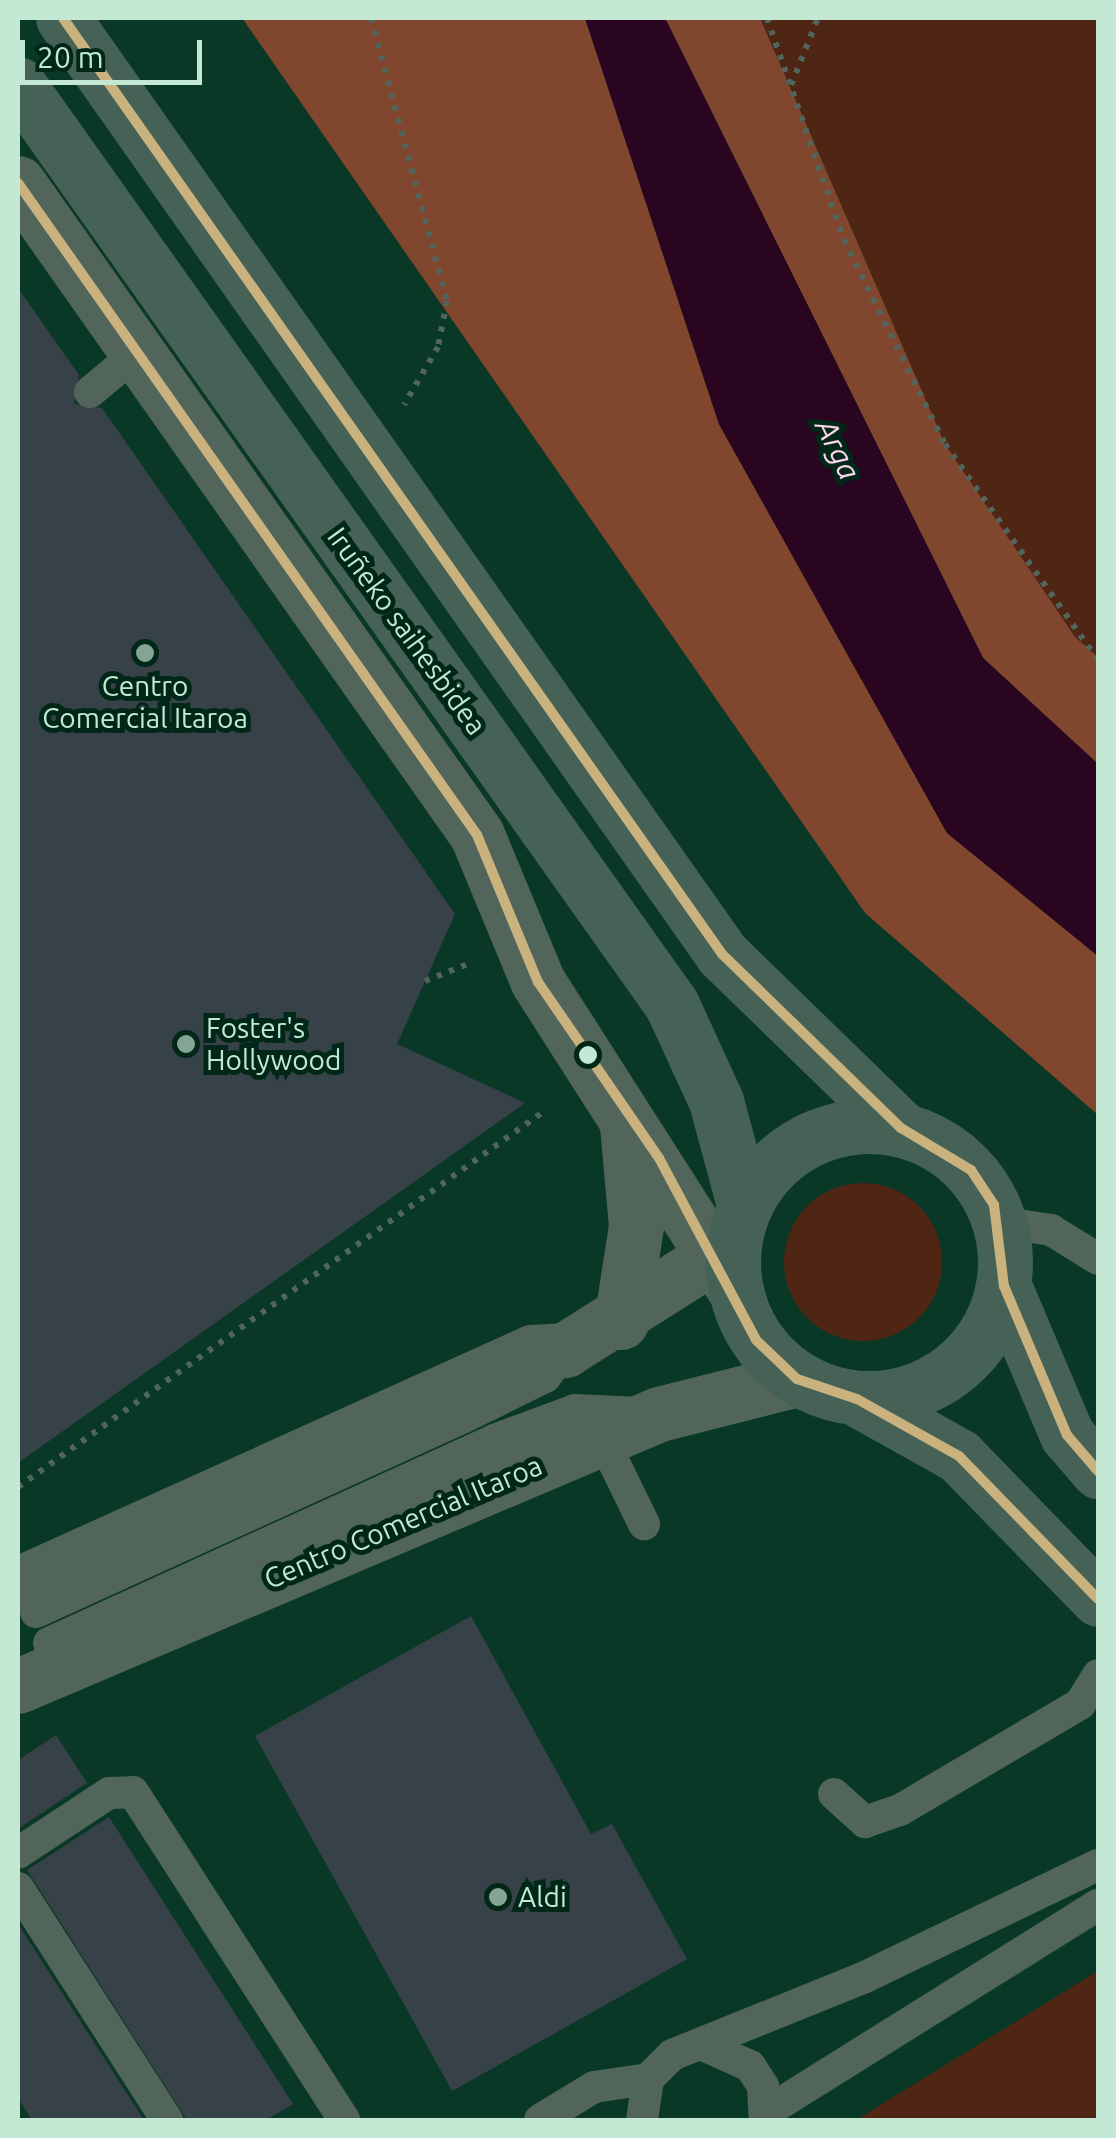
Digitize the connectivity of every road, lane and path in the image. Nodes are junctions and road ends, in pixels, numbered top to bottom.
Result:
1 (63, 18) edge
2 (371, 18) edge
3 (767, 18) edge
4 (818, 18) edge
5 (18, 84) edge
6 (791, 87) junction
7 (18, 183) edge
8 (137, 353) junction
9 (90, 392) dead end
10 (392, 420) dead end
11 (1098, 660) edge
12 (474, 962) dead end
13 (425, 981) dead end
14 (622, 1103) junction
15 (543, 1112) dead end
16 (901, 1128) junction
17 (1000, 1222) junction
18 (731, 1249) junction
19 (1098, 1259) edge
20 (1004, 1286) junction
21 (621, 1322) junction
22 (797, 1379) junction
23 (857, 1399) junction
24 (659, 1414) junction
25 (602, 1438) junction
26 (1098, 1471) edge
27 (18, 1487) edge
28 (644, 1524) dead end
29 (26, 1598) edge
30 (1098, 1599) edge
31 (49, 1643) dead end
32 (1098, 1675) edge
33 (18, 1686) edge
34 (834, 1794) dead end
35 (18, 1853) edge
36 (1098, 1865) edge
37 (18, 1888) edge
38 (1098, 1905) edge
39 (705, 2046) junction
40 (648, 2080) junction
41 (766, 2116) edge
42 (338, 2119) edge
43 (167, 2120) edge
44 (540, 2120) edge
45 (642, 2120) edge

1 - 16 highway
2 - 10 path
3 - 6 path
4 - 6 path
5 - 18 highway, Iruñeko saihesbidea
6 - 11 path
7 - 8 street
8 - 9 lane
8 - 14 street
12 - 13 path
14 - 18 street
14 - 21 street
15 - 27 path
16 - 17 highway
16 - 18 highway
17 - 19 lane
17 - 20 highway
18 - 21 street
18 - 22 highway
20 - 23 highway
20 - 26 highway
21 - 29 street
22 - 23 highway
22 - 24 street, Centro Comercial Itaroa
23 - 30 highway
24 - 25 street, Centro Comercial Itaroa
24 - 31 lane
25 - 28 lane
25 - 33 street, Centro Comercial Itaroa
32 - 34 lane
35 - 42 lane
36 - 39 lane
37 - 43 lane
38 - 41 lane
39 - 40 lane
39 - 41 lane
40 - 44 lane
40 - 45 lane

